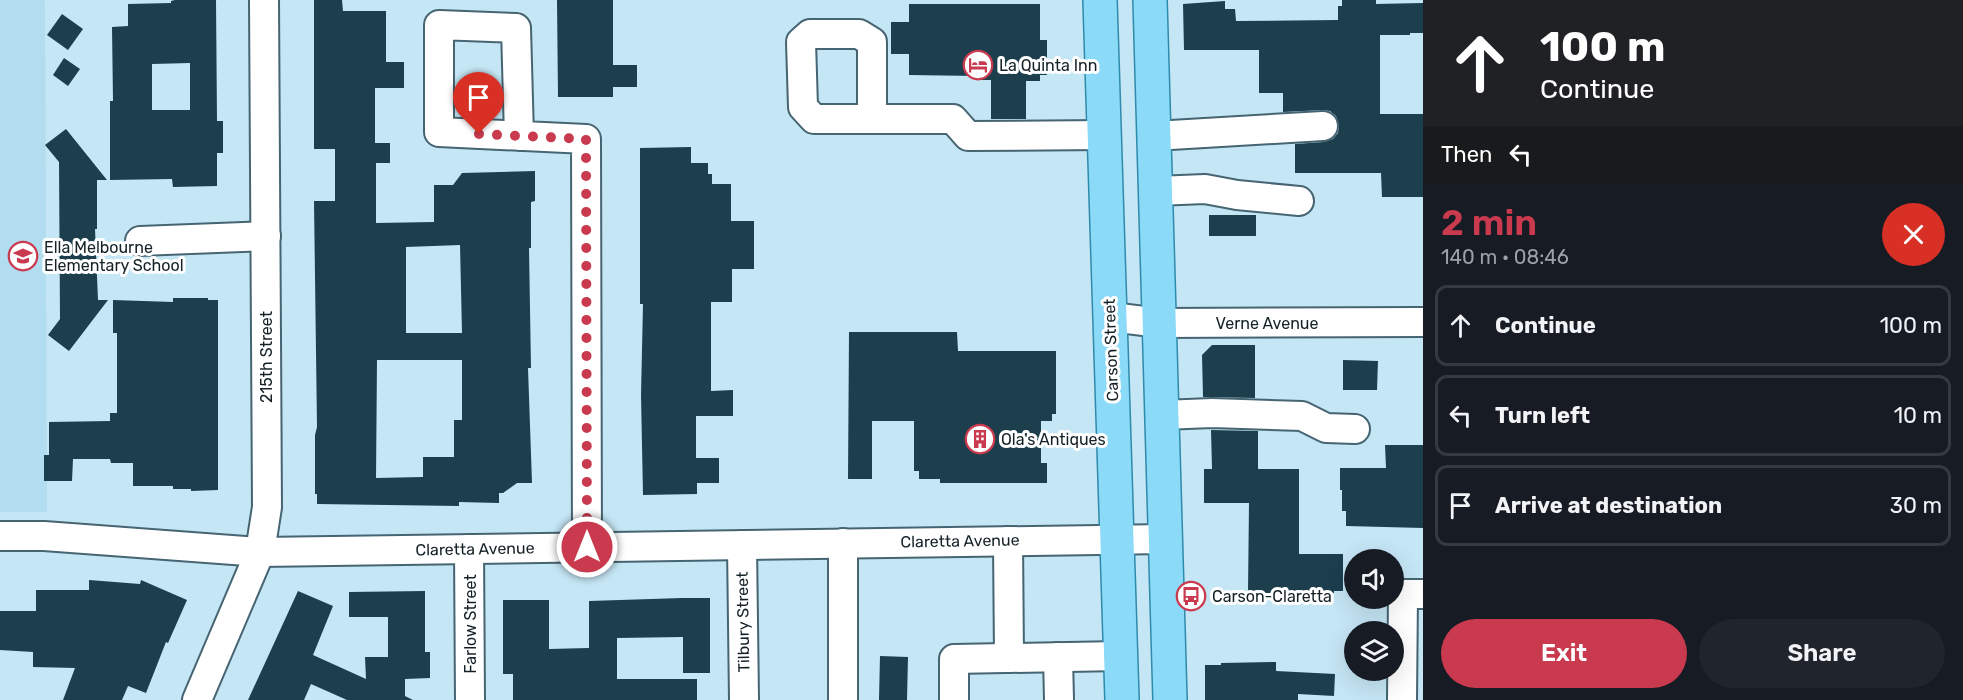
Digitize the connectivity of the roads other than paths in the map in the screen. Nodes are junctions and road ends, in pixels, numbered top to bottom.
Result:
1 (264, 0) edge
2 (1100, 0) edge
3 (1150, 0) edge
4 (872, 118) dead end
5 (1323, 126) dead end
6 (1104, 135) junction
7 (519, 136) junction
8 (1154, 136) junction
9 (1156, 190) junction
10 (1299, 201) dead end
11 (266, 236) junction
12 (140, 241) dead end
13 (1111, 317) junction
14 (1423, 322) edge
15 (1160, 323) junction
16 (1162, 415) junction
17 (1355, 429) dead end
18 (0, 536) edge
19 (1116, 539) junction
20 (1166, 539) junction
21 (1008, 541) junction
22 (843, 543) junction
23 (742, 545) junction
24 (587, 547) junction
25 (469, 549) junction
26 (260, 552) junction
27 (1423, 594) edge
28 (1120, 656) junction
29 (1059, 657) junction
30 (1009, 658) junction
31 (197, 700) edge
32 (470, 700) edge
33 (744, 700) edge
34 (843, 700) edge
35 (954, 700) edge
36 (1059, 700) edge
37 (1122, 700) edge
38 (1170, 700) edge
39 (1402, 700) edge

1 - 11 street, 215th Street
2 - 6 main road, Carson Street
3 - 8 main road
4 - 6 street
5 - 8 street
6 - 13 main road, Carson Street
7 - 7 street
7 - 24 street
8 - 9 main road
9 - 10 street
9 - 15 main road
11 - 12 street
11 - 26 street, 215th Street
13 - 15 street, Verne Avenue
13 - 19 main road, Carson Street
14 - 15 street, Verne Avenue
15 - 16 main road
16 - 17 street
16 - 20 main road
18 - 26 street, Claretta Avenue
19 - 20 street, Claretta Avenue
19 - 21 street, Claretta Avenue
19 - 28 main road, Carson Street
20 - 38 main road
21 - 22 street, Claretta Avenue
21 - 30 street
22 - 23 street, Claretta Avenue
22 - 34 street
23 - 24 street, Claretta Avenue
23 - 33 street, Tilbury Street
24 - 25 street, Claretta Avenue
25 - 26 street, Claretta Avenue
25 - 32 street, Farlow Street
26 - 31 street, 215th Street
27 - 39 street
28 - 29 street
28 - 37 main road, Carson Street
29 - 30 street
29 - 36 street
30 - 35 street

